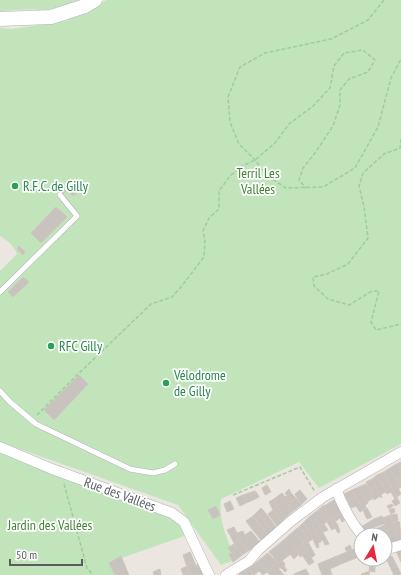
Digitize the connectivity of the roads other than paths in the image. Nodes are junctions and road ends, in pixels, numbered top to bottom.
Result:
1 (95, 0) edge
2 (0, 19) edge
3 (60, 195) dead end
4 (0, 292) edge
5 (0, 391) edge
6 (0, 447) edge
7 (401, 452) edge
8 (175, 464) dead end
9 (336, 489) junction
10 (355, 527) edge
11 (209, 575) edge
12 (226, 575) edge

1 - 2 main road
3 - 4 lane
5 - 8 lane
6 - 11 street, Rue des Vallées
7 - 9 street
9 - 10 street
9 - 12 street

